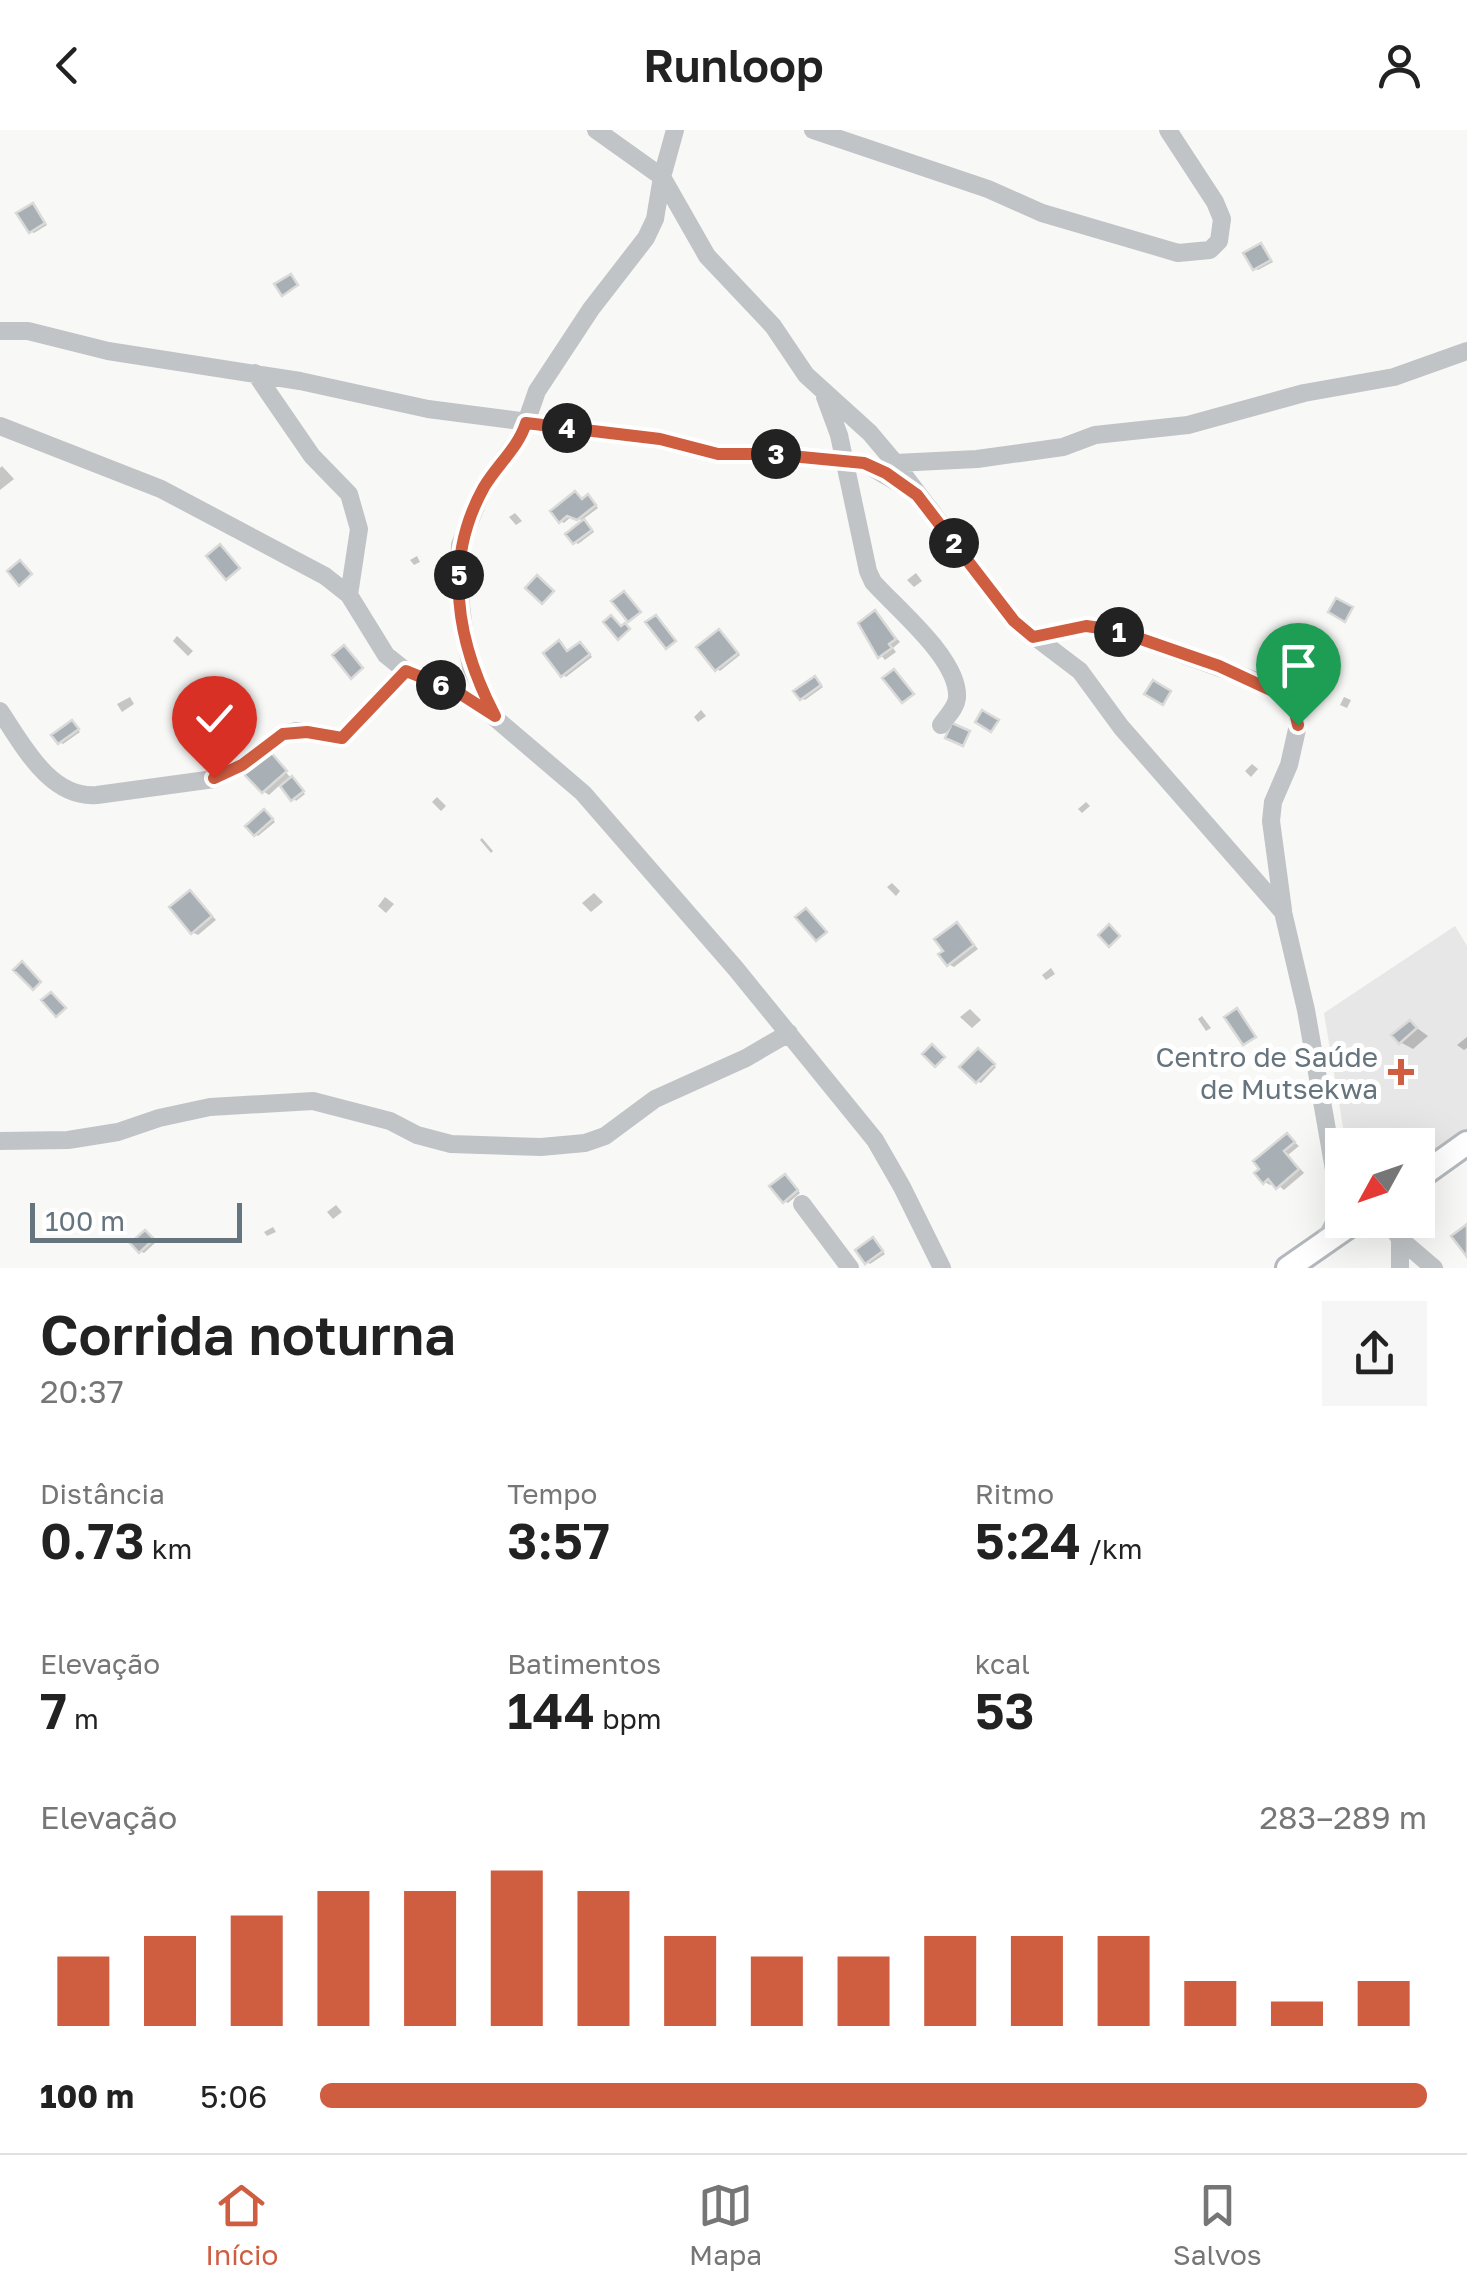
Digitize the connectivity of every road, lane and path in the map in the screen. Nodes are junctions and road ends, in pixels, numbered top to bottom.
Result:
1 (596, 130) edge
2 (674, 130) edge
3 (814, 130) edge
4 (1168, 130) edge
5 (662, 177) junction
6 (0, 331) edge
7 (1467, 351) edge
8 (255, 373) junction
9 (823, 392) junction
10 (526, 423) junction
11 (0, 426) edge
12 (845, 461) junction
13 (895, 464) junction
14 (917, 495) junction
15 (350, 595) junction
16 (1033, 637) junction
17 (406, 671) junction
18 (0, 711) edge
19 (495, 716) junction
20 (941, 725) dead end
21 (1283, 912) junction
22 (790, 1034) junction
23 (1330, 1128) edge
24 (0, 1141) edge
25 (1467, 1143) edge
26 (1435, 1166) edge
27 (802, 1204) dead end
28 (1326, 1238) edge
29 (1400, 1239) joint
30 (850, 1268) edge
31 (942, 1268) edge
32 (1288, 1268) edge
33 (1400, 1268) edge
34 (1434, 1268) edge

1 - 5 street
2 - 5 street
3 - 4 street
5 - 9 street
5 - 10 street
6 - 8 street
7 - 13 street
8 - 10 street
8 - 15 street
9 - 12 street
9 - 13 street
10 - 12 street
10 - 19 street
11 - 15 street
12 - 14 street
12 - 20 street
13 - 14 street
14 - 16 street
15 - 17 street
16 - 21 street
16 - 21 street
17 - 18 street
17 - 19 street
19 - 22 street
21 - 23 street
22 - 24 street
22 - 31 street
25 - 26 street
27 - 30 street
28 - 32 street
29 - 33 street
29 - 34 street

